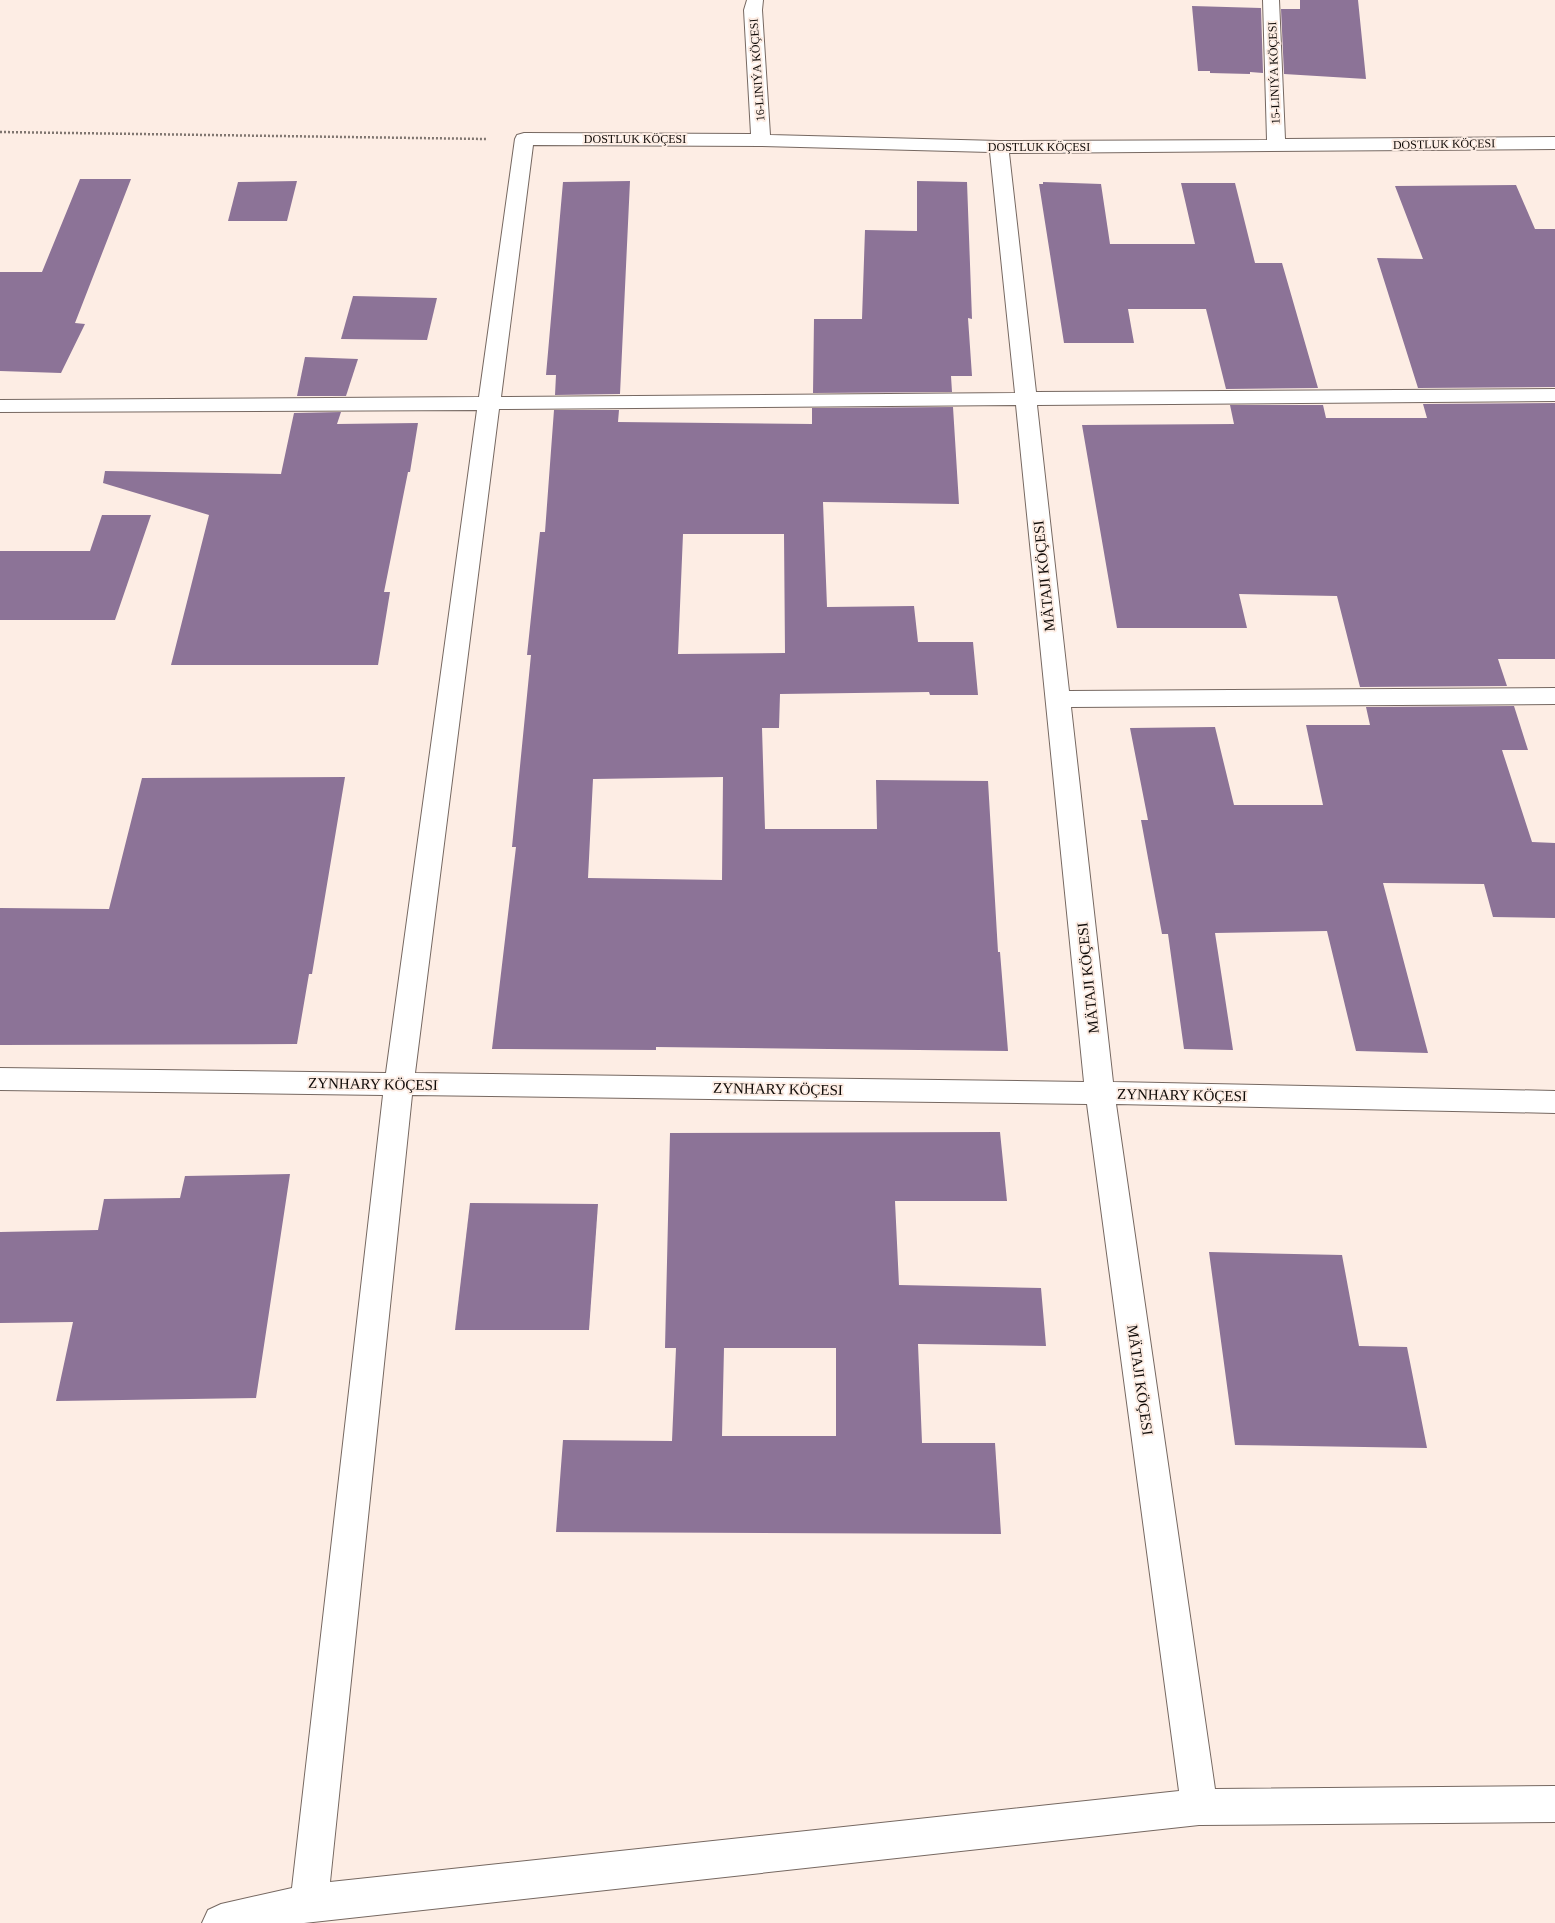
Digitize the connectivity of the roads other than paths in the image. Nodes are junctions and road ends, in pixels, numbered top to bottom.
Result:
1 (755, 0) edge
2 (1271, 0) edge
3 (761, 140) junction
4 (1555, 143) edge
5 (1276, 146) junction
6 (999, 147) junction
7 (1555, 395) edge
8 (1026, 398) junction
9 (490, 404) junction
10 (0, 406) edge
11 (1555, 696) edge
12 (1058, 699) junction
13 (0, 1079) edge
14 (399, 1084) junction
15 (1100, 1093) junction
16 (1555, 1102) edge
17 (1555, 1804) edge
18 (1199, 1807) junction
19 (309, 1903) junction
20 (221, 1923) edge

1 - 3 street, 16-LINIÝA KÖÇESI
2 - 5 street, 15-LINIÝA KÖÇESI
3 - 6 street, DOSTLUK KÖÇESI
3 - 9 street, DOSTLUK KÖÇESI
4 - 5 street, DOSTLUK KÖÇESI
5 - 6 street, DOSTLUK KÖÇESI
6 - 8 street, MÄTAJI KÖÇESI
7 - 8 street
8 - 9 street
8 - 12 street, MÄTAJI KÖÇESI
9 - 10 street
9 - 14 street
11 - 12 street
12 - 15 street, MÄTAJI KÖÇESI
13 - 14 street, ZYNHARY KÖÇESI
14 - 15 street, ZYNHARY KÖÇESI
14 - 19 street
15 - 16 street, ZYNHARY KÖÇESI
15 - 18 street, MÄTAJI KÖÇESI
17 - 18 street
18 - 19 street
19 - 20 street

